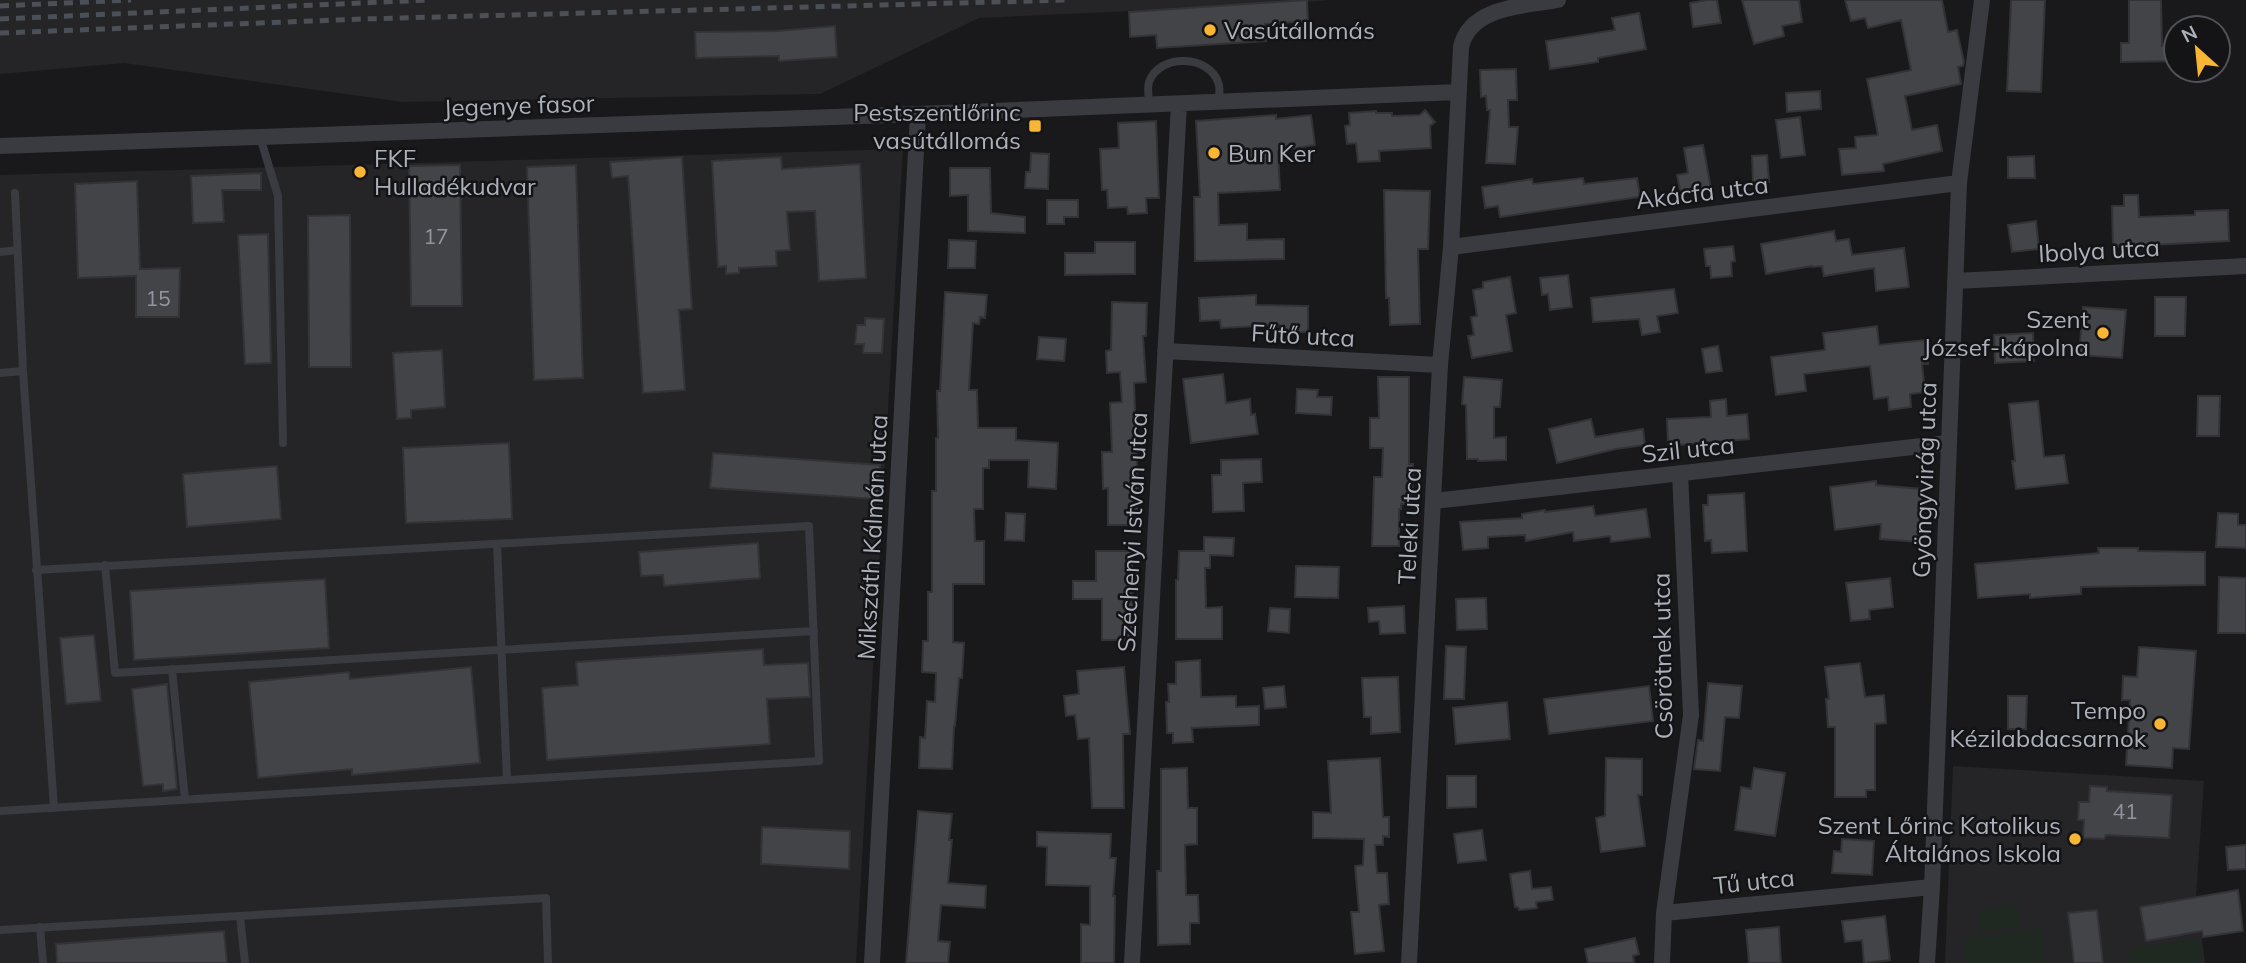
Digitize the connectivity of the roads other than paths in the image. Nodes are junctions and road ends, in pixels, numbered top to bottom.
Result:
1 (1558, 0) edge
2 (1982, 0) edge
3 (1458, 92) junction
4 (1219, 102) junction
5 (1179, 104) junction
6 (1149, 105) junction
7 (918, 114) junction
8 (260, 137) junction
9 (0, 146) edge
10 (1959, 183) junction
11 (15, 193) dead end
12 (1451, 247) junction
13 (17, 250) junction
14 (0, 252) edge
15 (2246, 266) edge
16 (1955, 281) junction
17 (1165, 351) junction
18 (1440, 365) junction
19 (23, 371) junction
20 (0, 373) edge
21 (282, 443) dead end
22 (1948, 443) junction
23 (1680, 473) junction
24 (1434, 501) junction
25 (497, 544) junction
26 (104, 565) junction
27 (36, 569) junction
28 (814, 631) junction
29 (502, 649) junction
30 (172, 669) junction
31 (507, 780) junction
32 (185, 800) junction
33 (54, 808) junction
34 (0, 811) edge
35 (1932, 887) junction
36 (1664, 913) junction
37 (240, 916) junction
38 (40, 927) junction
39 (0, 930) edge
40 (43, 963) edge
41 (245, 963) edge
42 (548, 963) edge
43 (872, 963) edge
44 (1132, 963) edge
45 (1409, 963) edge
46 (1662, 963) edge
47 (1927, 963) edge

1 - 3 street, Teleki utca
2 - 10 street, Gyöngyvirág utca
3 - 4 street, Jegenye fasor
3 - 12 street, Teleki utca
4 - 5 street, Jegenye fasor
4 - 6 lane
5 - 6 street, Jegenye fasor
5 - 17 street, Széchenyi István utca
6 - 7 street, Jegenye fasor
7 - 8 street, Jegenye fasor
7 - 43 street, Mikszáth Kálmán utca
8 - 9 street, Jegenye fasor
8 - 21 lane
10 - 12 street, Akácfa utca
10 - 16 street, Gyöngyvirág utca
11 - 13 lane
12 - 18 street, Teleki utca
13 - 14 lane
13 - 19 lane
15 - 16 street, Ibolya utca
16 - 22 street, Gyöngyvirág utca
17 - 18 street, Fűtő utca
17 - 44 street, Széchenyi István utca
18 - 24 street, Teleki utca
19 - 20 lane
19 - 27 lane
22 - 23 street, Szil utca
22 - 35 street, Gyöngyvirág utca
23 - 24 street, Szil utca
23 - 36 street, Csörötnek utca
24 - 45 street, Teleki utca
25 - 26 lane
25 - 28 lane
25 - 29 lane
26 - 27 lane
26 - 30 lane
27 - 33 lane
28 - 29 lane
28 - 31 lane
29 - 30 lane
29 - 31 lane
30 - 32 lane
31 - 32 lane
32 - 33 lane
33 - 34 lane
35 - 36 street, Tű utca
35 - 47 street, Gyöngyvirág utca
36 - 46 street, Csörötnek utca
37 - 38 lane
37 - 41 lane
37 - 42 lane
38 - 39 lane
38 - 40 lane

